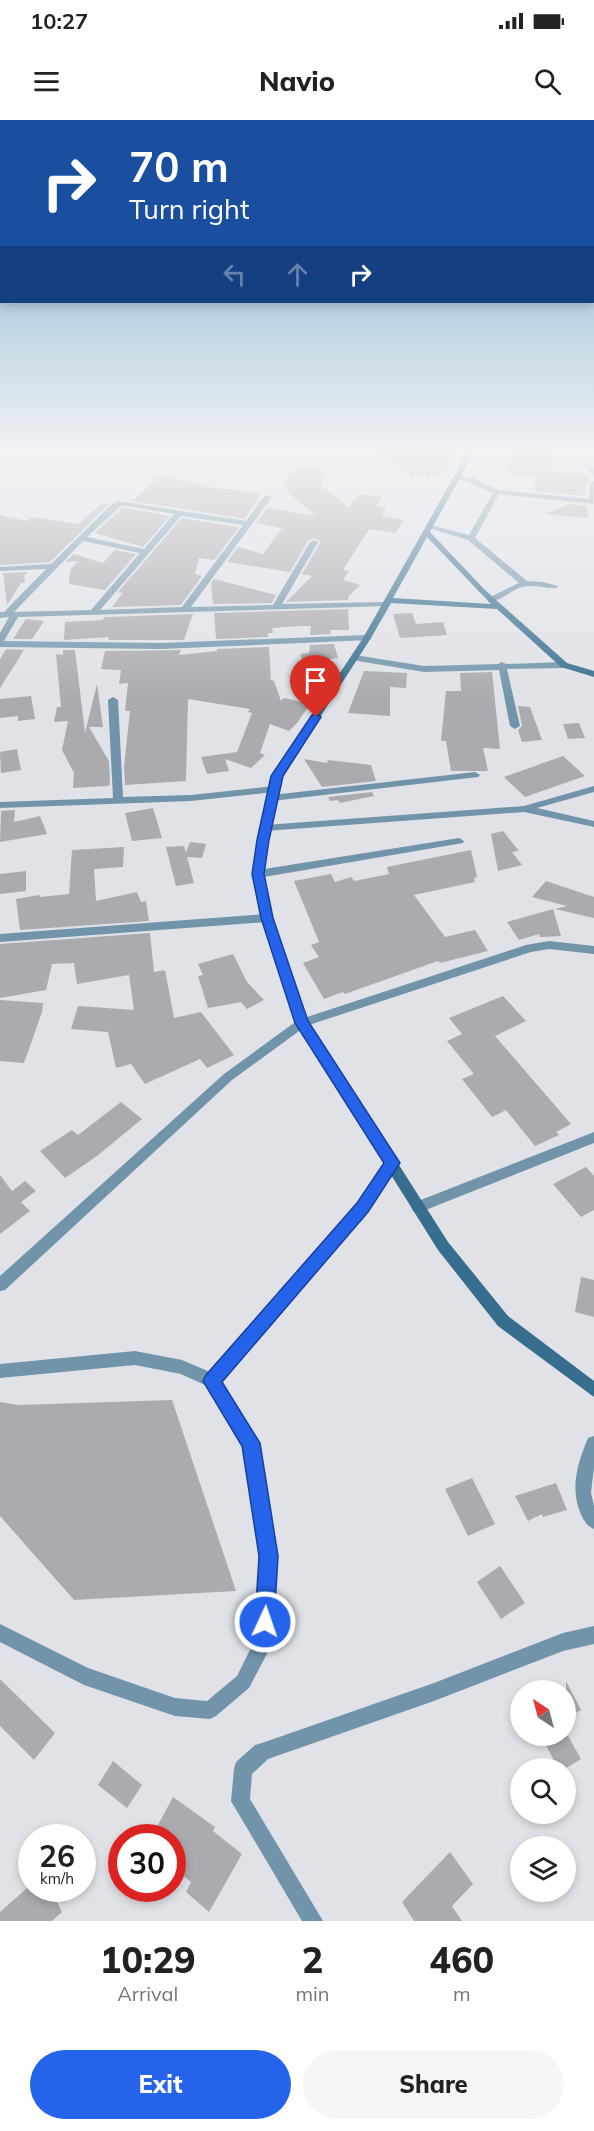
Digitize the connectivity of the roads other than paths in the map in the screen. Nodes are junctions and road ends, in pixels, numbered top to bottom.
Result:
1 (90, 532) edge
2 (163, 532) edge
3 (242, 532) edge
4 (427, 532) edge
5 (430, 532) edge
6 (439, 532) edge
7 (474, 532) edge
8 (471, 538) junction
9 (83, 539) junction
10 (314, 542) dead end
11 (146, 552) junction
12 (53, 566) junction
13 (0, 569) edge
14 (524, 583) junction
15 (554, 586) dead end
16 (491, 600) junction
17 (386, 602) junction
18 (276, 607) junction
19 (499, 607) junction
20 (185, 609) junction
21 (94, 612) junction
22 (7, 614) edge
23 (367, 638) junction
24 (0, 643) edge
25 (355, 658) junction
26 (502, 665) junction
27 (564, 665) junction
28 (594, 674) edge
29 (113, 700) dead end
30 (515, 726) dead end
31 (475, 775) dead end
32 (594, 789) edge
33 (273, 794) junction
34 (118, 800) junction
35 (0, 805) edge
36 (524, 809) junction
37 (594, 824) edge
38 (265, 828) junction
39 (459, 841) dead end
40 (258, 874) junction
41 (267, 918) junction
42 (0, 938) edge
43 (594, 950) edge
44 (302, 1023) junction
45 (594, 1137) edge
46 (392, 1163) junction
47 (418, 1207) junction
48 (0, 1285) edge
49 (0, 1371) edge
50 (212, 1381) junction
51 (594, 1390) edge
52 (594, 1444) edge
53 (594, 1521) edge
54 (0, 1633) edge
55 (594, 1635) edge
56 (313, 1921) edge

1 - 9 street
2 - 11 street
3 - 20 street
4 - 17 main road
5 - 16 main road
6 - 8 street
7 - 8 street
8 - 14 street
9 - 11 street
9 - 12 street
10 - 18 street
11 - 21 street
12 - 13 street
12 - 22 street
14 - 15 street
14 - 16 street
16 - 19 main road
17 - 18 street
17 - 19 main road
17 - 23 main road
18 - 20 street
19 - 27 main road
20 - 21 street
21 - 22 street
22 - 24 street
23 - 24 street
23 - 25 main road
25 - 26 street
25 - 33 main road
26 - 27 street
26 - 30 street
27 - 28 main road
29 - 34 street
31 - 33 street
32 - 36 street
33 - 34 street
33 - 38 main road
34 - 35 street
36 - 37 street
36 - 38 street
38 - 40 main road
39 - 40 street
40 - 41 main road
41 - 42 street
41 - 44 main road
43 - 44 street
44 - 46 main road
44 - 48 street
45 - 47 street
46 - 47 main road
46 - 50 street
47 - 51 main road
49 - 50 street
50 - 54 street
52 - 53 street
55 - 56 street

